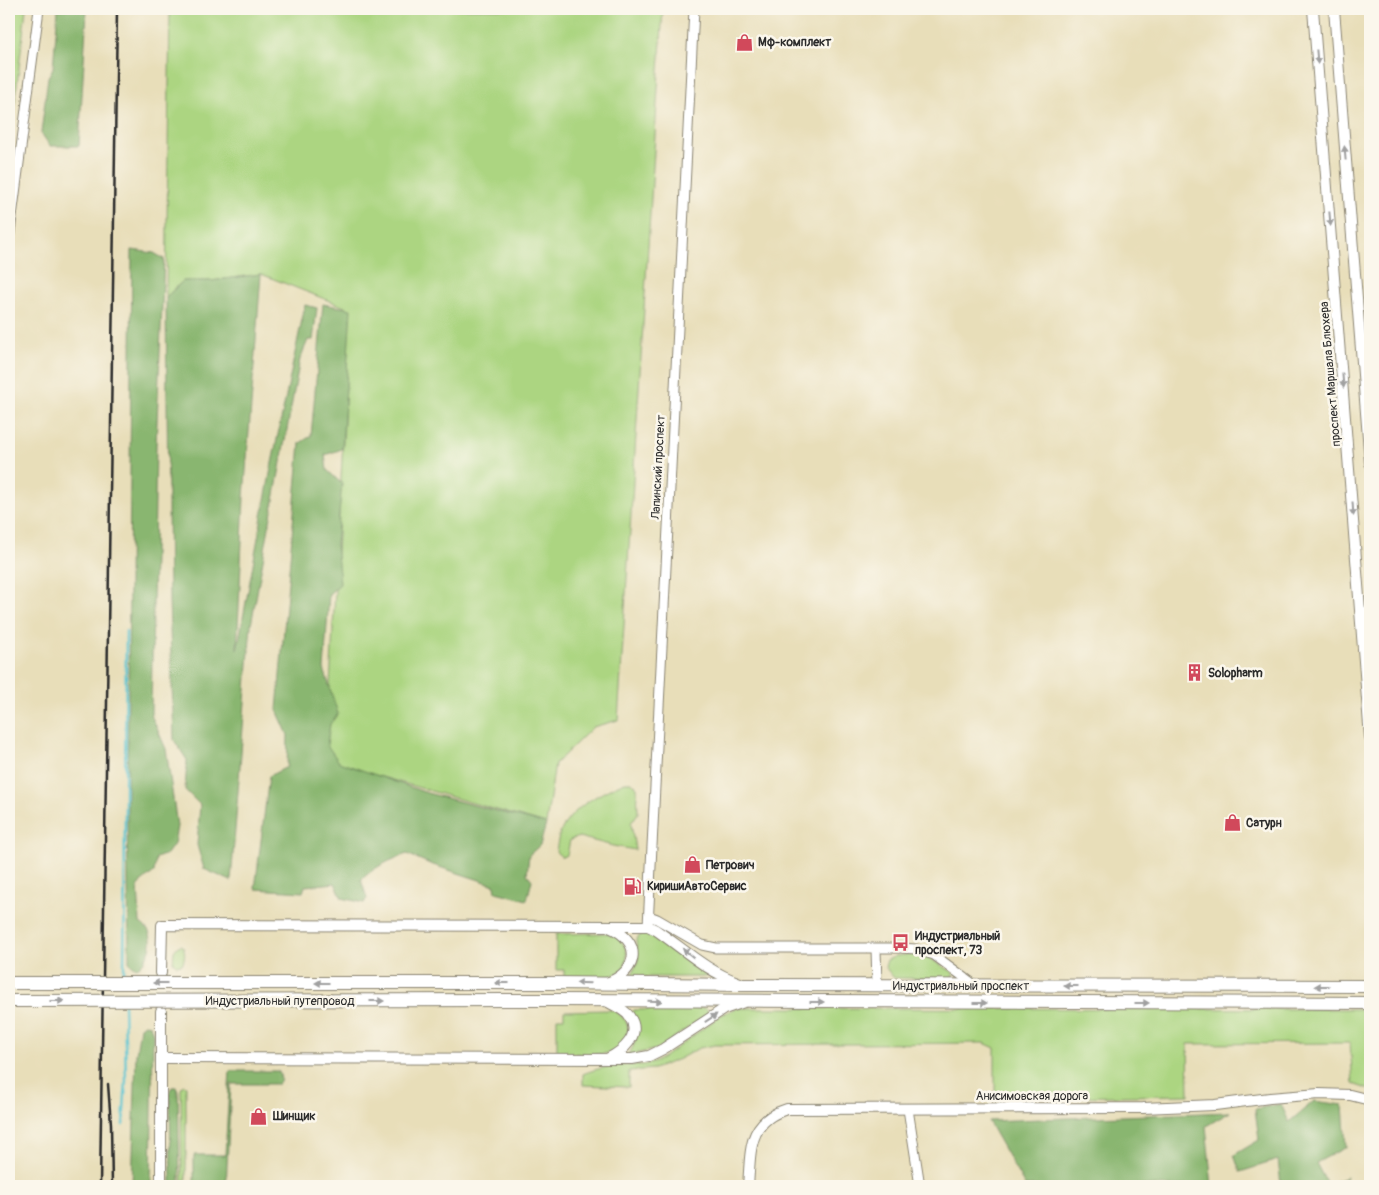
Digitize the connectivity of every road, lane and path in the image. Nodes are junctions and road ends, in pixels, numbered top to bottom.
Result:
1 (39, 9) edge
2 (694, 9) edge
3 (1313, 9) edge
4 (1334, 9) edge
5 (9, 240) edge
6 (1370, 463) edge
7 (1370, 609) edge
8 (1366, 618) edge
9 (1370, 738) edge
10 (648, 921) junction
11 (606, 926) junction
12 (876, 949) junction
13 (161, 973) dead end
14 (9, 983) edge
15 (551, 983) joint
16 (605, 983) junction
17 (746, 985) junction
18 (877, 985) junction
19 (976, 986) junction
20 (1370, 986) edge
21 (551, 1000) joint
22 (9, 1001) edge
23 (606, 1001) junction
24 (745, 1002) junction
25 (1370, 1002) edge
26 (161, 1011) dead end
27 (161, 1058) junction
28 (603, 1060) junction
29 (1370, 1100) edge
30 (908, 1109) junction
31 (161, 1186) edge
32 (748, 1186) edge
33 (920, 1186) edge

1 - 5 street
2 - 10 street, Лапинский проспект
3 -> 8 street, проспект Маршала Блюхера
6 -> 4 street
7 - 8 street
8 - 9 street, проспект Маршала Блюхера
10 - 11 street
10 - 12 street
17 -> 10 street
11 - 13 street
11 - 16 street
12 - 18 street
12 - 19 street
15 -> 14 main road, Индустриальный путепровод, bridge
16 -> 15 main road, Индустриальный проспект
16 - 17 main road, Индустриальный проспект
17 - 18 main road, Индустриальный проспект
18 - 19 main road, Индустриальный проспект
20 -> 19 main road, Индустриальный проспект
22 -> 21 main road, Индустриальный путепровод, bridge
21 - 23 main road, Индустриальный проспект
23 -> 24 main road, Индустриальный проспект
23 - 28 street
24 -> 25 main road, Индустриальный проспект
28 -> 24 street
26 - 27 street
27 - 28 street
27 - 31 street
29 - 30 street, Анисимовская дорога
30 - 32 street, Анисимовская дорога
30 - 33 street

